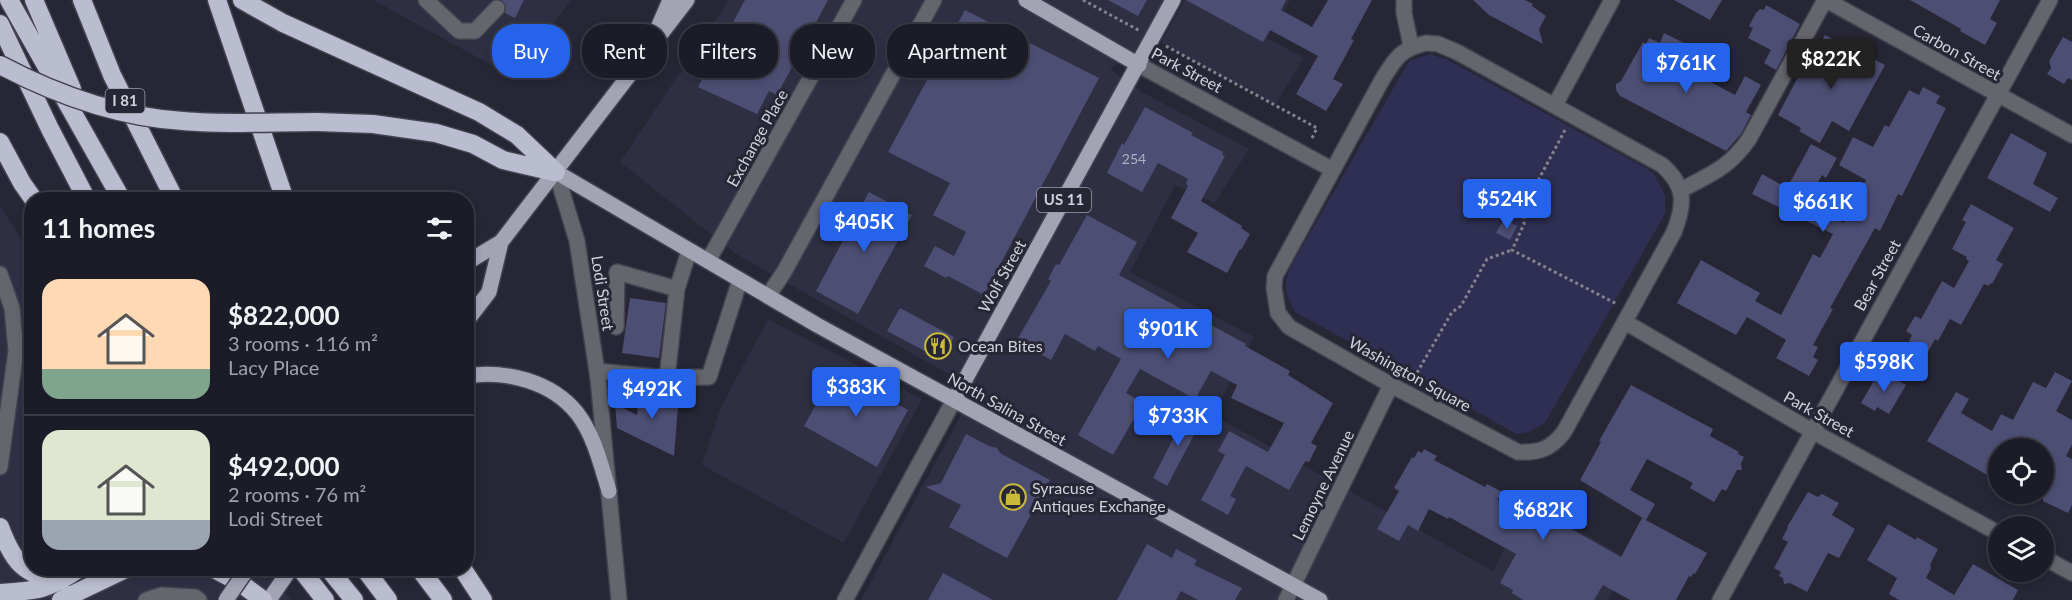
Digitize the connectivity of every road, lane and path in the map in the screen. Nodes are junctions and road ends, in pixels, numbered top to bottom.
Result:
1 (9, 0) edge
2 (34, 0) edge
3 (82, 0) edge
4 (216, 0) edge
5 (224, 0) edge
6 (242, 0) edge
7 (426, 0) edge
8 (670, 0) edge
9 (687, 0) edge
10 (854, 0) edge
11 (934, 0) edge
12 (1026, 0) edge
13 (1083, 0) edge
14 (1173, 0) edge
15 (1404, 0) edge
16 (1612, 0) edge
17 (1825, 0) edge
18 (2050, 0) edge
19 (497, 8) dead end
20 (0, 24) edge
21 (660, 24) edge
22 (667, 26) edge
23 (1152, 38) junction
24 (1411, 46) junction
25 (238, 62) junction
26 (0, 65) edge
27 (1138, 65) junction
28 (627, 78) edge
29 (1998, 94) junction
30 (1555, 105) junction
31 (1573, 115) junction
32 (2072, 135) edge
33 (1311, 140) dead end
34 (0, 142) edge
35 (1332, 170) junction
36 (556, 172) junction
37 (1681, 190) junction
38 (28, 192) edge
39 (83, 192) edge
40 (119, 192) edge
41 (120, 192) edge
42 (171, 192) edge
43 (282, 192) edge
44 (501, 242) junction
45 (1512, 250) junction
46 (689, 251) junction
47 (474, 258) edge
48 (708, 261) junction
49 (0, 273) edge
50 (740, 280) junction
51 (677, 290) junction
52 (768, 296) junction
53 (474, 312) edge
54 (1628, 317) junction
55 (7, 323) edge
56 (616, 327) dead end
57 (597, 371) junction
58 (474, 375) edge
59 (667, 378) junction
60 (1398, 389) junction
61 (954, 400) junction
62 (1812, 431) junction
63 (0, 467) edge
64 (609, 491) junction
65 (0, 528) edge
66 (1988, 528) edge
67 (2054, 563) edge
68 (24, 569) edge
69 (2072, 573) edge
70 (40, 576) edge
71 (69, 576) edge
72 (113, 576) edge
73 (227, 576) edge
74 (242, 576) edge
75 (286, 576) edge
76 (306, 576) edge
77 (334, 576) edge
78 (370, 576) edge
79 (425, 576) edge
80 (467, 576) edge
81 (62, 581) junction
82 (1293, 585) junction
83 (0, 593) edge
84 (74, 596) edge
85 (61, 600) edge
86 (146, 600) edge
87 (199, 600) edge
88 (226, 600) edge
89 (263, 600) edge
90 (269, 600) edge
91 (325, 600) edge
92 (354, 600) edge
93 (388, 600) edge
94 (443, 600) edge
95 (483, 600) edge
96 (619, 600) edge
97 (845, 600) edge
98 (1286, 600) edge
99 (1320, 600) edge
100 (1720, 600) edge

1 - 40 highway
2 - 41 highway, I 81
3 - 42 highway, I 81
4 - 25 highway
5 - 25 highway
6 - 36 highway
7 - 19 street
8 - 21 main road
9 - 22 main road
10 - 48 street, Exchange Place
11 - 52 street
12 - 27 main road, Park Street
13 - 23 path
14 - 23 main road, Wolf Street / US 11
15 - 24 street
16 - 30 street
17 - 29 street, Carbon Street
17 - 37 street
18 - 29 street, Bear Street
20 - 39 highway
23 - 27 main road, Wolf Street / US 11
23 - 33 path
24 - 30 street
24 - 35 street, Washington Square
25 - 43 highway
26 - 36 highway, bridge
27 - 35 street, Park Street
27 - 61 main road, Wolf Street / US 11
28 - 36 main road
29 - 32 street, Carbon Street
29 - 62 street, Bear Street
30 - 31 street
31 - 37 street
31 - 45 path
34 - 38 highway
35 - 60 street, Washington Square
36 - 44 main road
36 - 46 main road, North Salina Street
36 - 57 street, Lodi Street
37 - 54 street, Washington Square
44 - 47 main road
44 - 53 main road
45 - 54 path
45 - 60 path
46 - 48 main road, North Salina Street
46 - 51 street
48 - 50 main road, North Salina Street
49 - 55 street
50 - 52 main road, North Salina Street
50 - 59 street
51 - 56 street
51 - 59 street
52 - 61 main road, North Salina Street
54 - 60 street, Washington Square
54 - 62 street, Park Street
55 - 63 street
57 - 59 street
57 - 64 street, Lodi Street
58 - 64 main road
60 - 82 street, Lemoyne Avenue
61 - 82 main road, North Salina Street
61 - 97 street, Wolf Street
62 - 66 street, Park Street
62 - 100 street, Bear Street
64 - 96 street, Lodi Street
65 - 68 highway
67 - 69 street
70 - 81 highway
71 - 81 highway
72 - 84 highway
73 - 89 highway
74 - 88 main road, bridge
75 - 90 main road
76 - 91 highway
77 - 92 highway
78 - 93 highway
79 - 94 highway
80 - 95 highway
81 - 83 highway
82 - 98 street, Lemoyne Avenue
82 - 99 main road, North Salina Street
84 - 85 highway
86 - 87 street

